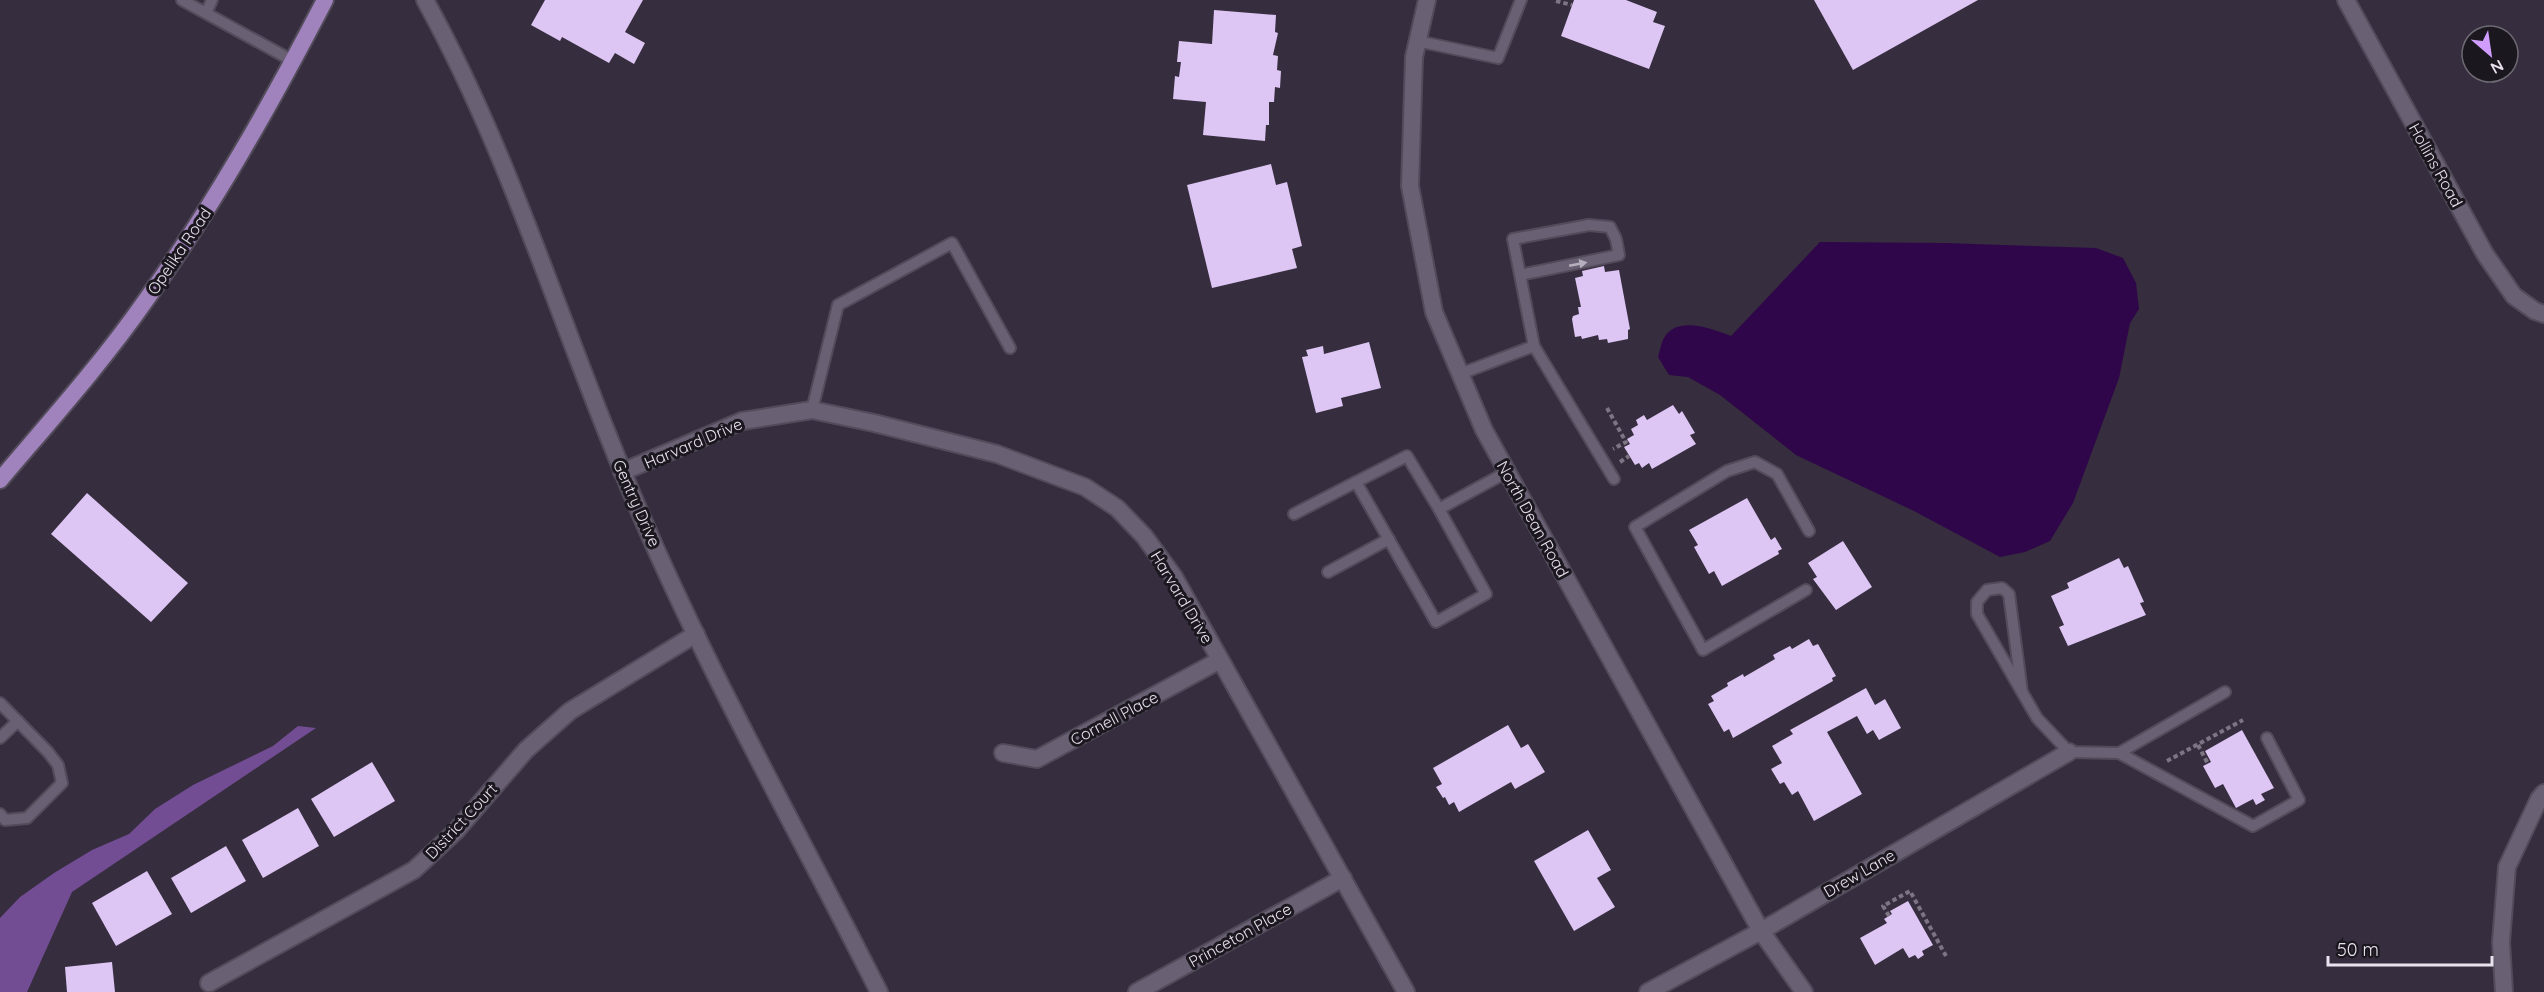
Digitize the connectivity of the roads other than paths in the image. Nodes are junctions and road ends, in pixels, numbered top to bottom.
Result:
1 (182, 0) edge
2 (212, 0) edge
3 (325, 0) edge
4 (425, 0) edge
5 (1427, 0) edge
6 (1521, 0) edge
7 (2346, 0) edge
8 (206, 13) junction
9 (1417, 41) junction
10 (293, 61) junction
11 (1520, 275) junction
12 (2544, 314) edge
13 (1534, 346) junction
14 (1010, 348) dead end
15 (1460, 375) junction
16 (812, 410) junction
17 (622, 472) junction
18 (1507, 472) junction
19 (1614, 479) dead end
20 (0, 480) edge
21 (1356, 482) junction
22 (1439, 509) junction
23 (1294, 514) dead end
24 (1809, 531) dead end
25 (1389, 539) junction
26 (1328, 572) dead end
27 (1806, 590) dead end
28 (696, 634) junction
29 (1221, 660) junction
30 (2022, 692) junction
31 (2225, 692) dead end
32 (0, 703) edge
33 (18, 721) junction
34 (0, 738) edge
35 (2267, 738) dead end
36 (2069, 752) junction
37 (1003, 753) dead end
38 (2119, 753) junction
39 (2544, 793) edge
40 (0, 814) edge
41 (1343, 878) junction
42 (1761, 931) junction
43 (209, 983) dead end
44 (879, 992) edge
45 (1137, 992) edge
46 (1406, 992) edge
47 (1648, 992) edge
48 (1804, 992) edge
49 (2504, 992) edge

1 - 8 lane
2 - 8 lane
3 - 10 main road, Opelika Road
4 - 17 street, Gentry Drive
5 - 9 street, North Dean Road
6 - 9 lane
7 - 12 street, Hollins Road
8 - 10 lane
9 - 15 street, North Dean Road
10 - 20 main road, Opelika Road
11 -> 11 lane
11 - 13 lane
13 - 15 lane
13 - 19 lane
14 - 16 lane
15 - 18 street, North Dean Road
16 - 17 street, Harvard Drive
16 - 29 street, Harvard Drive
17 - 28 street, Gentry Drive
18 - 22 lane
18 - 42 street, North Dean Road
21 - 22 lane
21 - 23 lane
21 - 25 lane
22 - 25 lane
24 - 27 lane
25 - 26 lane
28 - 43 street, District Court
28 - 44 street, Gentry Drive
29 - 37 street, Cornell Place
29 - 41 street, Harvard Drive
30 - 30 lane
30 - 36 lane
31 - 38 lane
32 - 33 lane
33 - 34 lane
33 - 40 lane
35 - 38 lane
36 - 38 lane
36 - 42 street, Drew Lane
39 - 49 street
41 - 45 street, Princeton Place
41 - 46 street, Harvard Drive
42 - 47 street, Drew Lane
42 - 48 street, North Dean Road

